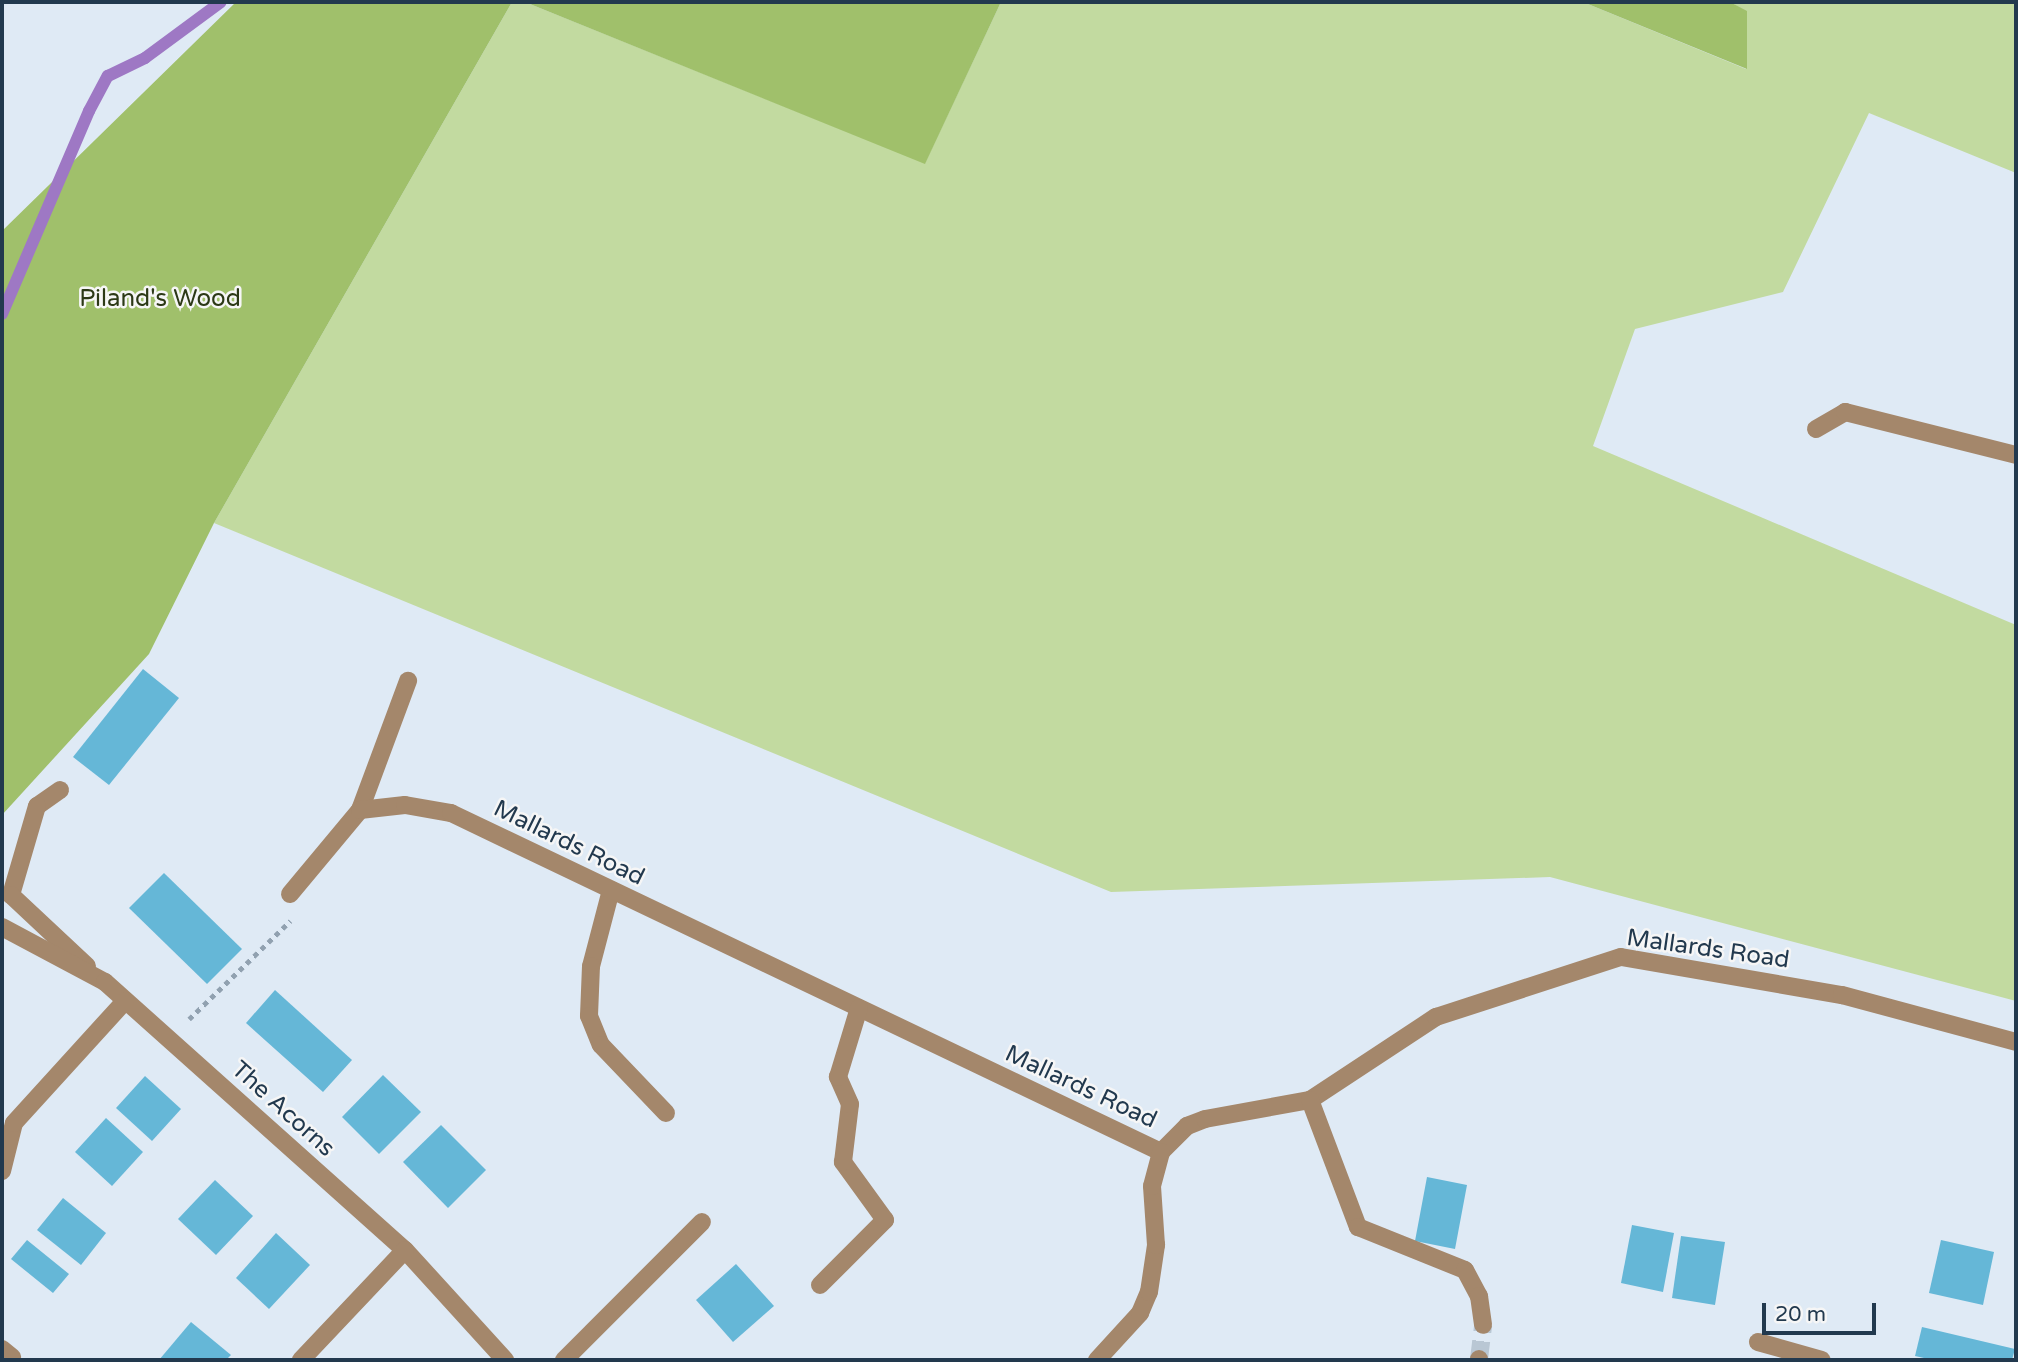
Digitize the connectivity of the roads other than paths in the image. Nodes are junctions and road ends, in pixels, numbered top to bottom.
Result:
1 (1816, 429) dead end
2 (2016, 455) edge
3 (408, 681) dead end
4 (60, 789) dead end
5 (360, 810) junction
6 (611, 890) junction
7 (290, 894) road end
8 (2, 927) edge
9 (105, 982) junction
10 (125, 1001) junction
11 (859, 1008) junction
12 (2016, 1042) edge
13 (1310, 1100) junction
14 (666, 1112) dead end
15 (1161, 1152) junction
16 (2, 1171) edge
17 (702, 1222) dead end
18 (405, 1250) junction
19 (820, 1285) dead end
20 (1483, 1325) tunnel mouth
21 (1758, 1342) dead end
22 (1109, 1356) edge
23 (300, 1360) edge
24 (505, 1360) edge
25 (564, 1360) edge
26 (1822, 1360) edge

1 - 2 street
3 - 5 street
4 - 9 street
5 - 6 street, Mallards Road
5 - 7 street
6 - 11 street, Mallards Road
6 - 14 street
8 - 9 street, The Acorns
9 - 10 street, The Acorns
10 - 16 street
10 - 18 street, The Acorns
11 - 15 street, Mallards Road
11 - 19 street
12 - 13 street, Mallards Road
13 - 15 street, Mallards Road
13 - 20 street
15 - 22 street
17 - 25 street
18 - 23 street
18 - 24 street, The Acorns
21 - 26 street

